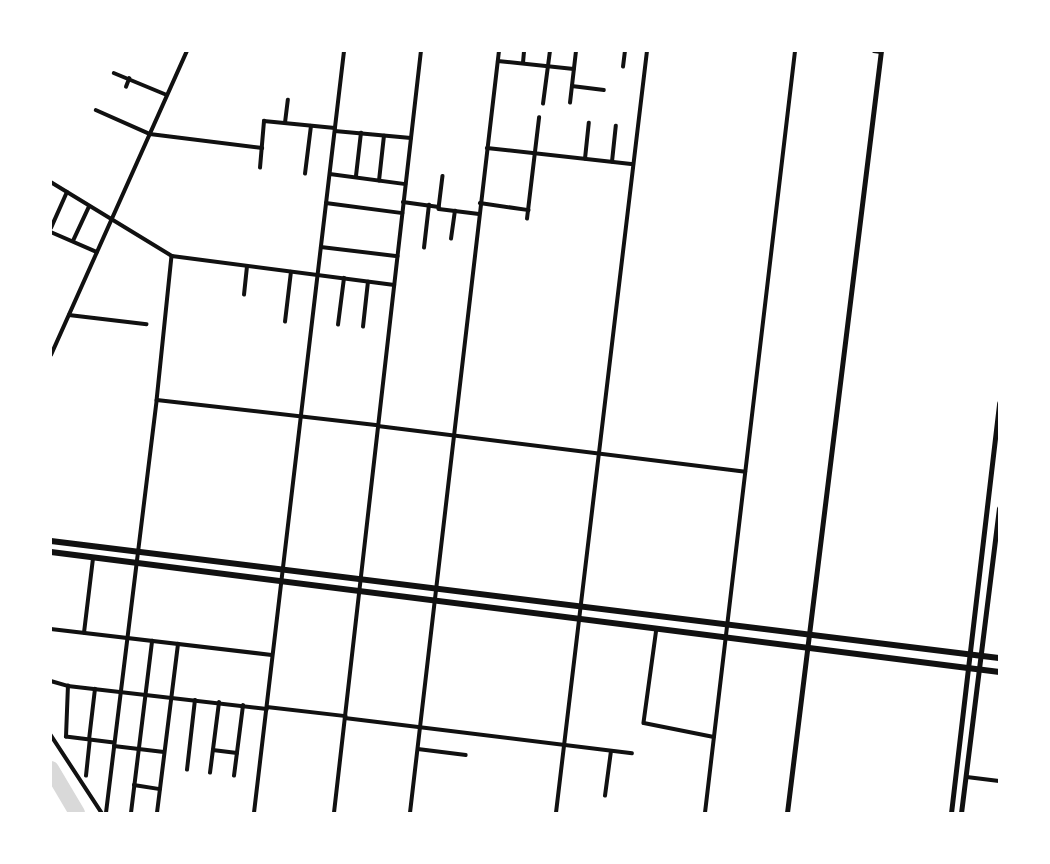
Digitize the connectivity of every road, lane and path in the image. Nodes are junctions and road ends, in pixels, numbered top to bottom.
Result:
1 (187, 51) edge
2 (344, 51) edge
3 (421, 51) edge
4 (499, 51) edge
5 (524, 51) edge
6 (550, 51) edge
7 (576, 51) edge
8 (625, 51) edge
9 (647, 51) edge
10 (795, 51) edge
11 (874, 51) edge
12 (881, 51) edge
13 (498, 61) junction
14 (523, 63) junction
15 (548, 66) junction
16 (623, 67) dead end
17 (574, 69) junction
18 (114, 73) dead end
19 (129, 79) junction
20 (572, 86) junction
21 (125, 87) dead end
22 (604, 90) dead end
23 (167, 95) junction
24 (288, 100) dead end
25 (570, 103) dead end
26 (543, 104) dead end
27 (96, 110) dead end
28 (539, 118) dead end
29 (285, 123) junction
30 (589, 123) dead end
31 (311, 126) junction
32 (616, 126) dead end
33 (335, 130) junction
34 (361, 133) junction
35 (150, 134) junction
36 (384, 136) junction
37 (411, 138) junction
38 (487, 148) junction
39 (262, 149) junction
40 (535, 153) junction
41 (585, 159) junction
42 (612, 162) junction
43 (633, 164) junction
44 (260, 168) dead end
45 (305, 174) dead end
46 (330, 174) junction
47 (443, 176) dead end
48 (356, 177) junction
49 (379, 181) junction
50 (51, 182) edge
51 (405, 184) junction
52 (67, 192) junction
53 (403, 202) junction
54 (480, 203) junction
55 (326, 204) junction
56 (429, 205) junction
57 (89, 206) junction
58 (439, 207) junction
59 (528, 210) junction
60 (455, 211) junction
61 (402, 213) junction
62 (479, 214) junction
63 (527, 219) dead end
64 (111, 221) junction
65 (51, 230) edge
66 (451, 239) dead end
67 (73, 242) junction
68 (321, 247) junction
69 (424, 248) dead end
70 (97, 252) junction
71 (172, 256) junction
72 (397, 256) junction
73 (247, 267) junction
74 (291, 272) junction
75 (318, 275) junction
76 (344, 278) junction
77 (368, 282) junction
78 (394, 285) junction
79 (244, 295) dead end
80 (69, 314) junction
81 (285, 322) dead end
82 (146, 324) dead end
83 (338, 326) dead end
84 (363, 327) dead end
85 (51, 341) edge
86 (56, 343) junction
87 (51, 355) edge
88 (157, 400) junction
89 (999, 403) edge
90 (301, 416) junction
91 (377, 426) junction
92 (453, 436) junction
93 (599, 454) junction
94 (744, 472) junction
95 (999, 508) edge
96 (51, 541) edge
97 (51, 552) edge
98 (138, 554) junction
99 (93, 559) junction
100 (137, 565) junction
101 (283, 572) junction
102 (360, 581) junction
103 (282, 583) junction
104 (437, 590) junction
105 (359, 592) junction
106 (436, 601) junction
107 (583, 608) junction
108 (581, 619) junction
109 (728, 624) junction
110 (657, 628) junction
111 (51, 629) edge
112 (84, 633) junction
113 (807, 633) junction
114 (726, 637) junction
115 (127, 638) junction
116 (152, 641) junction
117 (178, 644) junction
118 (806, 646) junction
119 (968, 654) junction
120 (272, 655) junction
121 (982, 656) junction
122 (999, 658) edge
123 (967, 669) junction
124 (980, 671) junction
125 (999, 672) edge
126 (51, 681) edge
127 (68, 686) junction
128 (95, 689) junction
129 (120, 691) junction
130 (145, 694) junction
131 (171, 698) junction
132 (195, 700) junction
133 (219, 703) junction
134 (243, 706) junction
135 (267, 708) junction
136 (345, 717) junction
137 (420, 727) junction
138 (51, 735) edge
139 (714, 737) junction
140 (90, 740) junction
141 (565, 744) junction
142 (114, 745) junction
143 (139, 749) junction
144 (418, 749) junction
145 (213, 750) junction
146 (611, 751) junction
147 (164, 752) junction
148 (237, 752) junction
149 (632, 753) dead end
150 (466, 755) dead end
151 (187, 770) dead end
152 (210, 773) dead end
153 (86, 776) dead end
154 (233, 776) dead end
155 (965, 777) junction
156 (999, 781) edge
157 (134, 785) junction
158 (160, 789) junction
159 (605, 796) dead end
160 (104, 813) edge
161 (131, 813) edge
162 (157, 813) edge
163 (254, 813) edge
164 (334, 813) edge
165 (410, 813) edge
166 (556, 813) edge
167 (705, 813) edge
168 (787, 813) edge
169 (951, 813) edge
170 (961, 813) edge

1 - 23 street
2 - 33 street
3 - 37 street
4 - 13 street
5 - 14 street
6 - 15 street
7 - 17 street
8 - 16 street
9 - 43 street
10 - 94 street
11 - 12 street
12 - 113 street
13 - 14 street
13 - 38 street
14 - 15 street
15 - 17 street
15 - 26 street
17 - 20 street
18 - 19 street
19 - 21 street
19 - 23 street
20 - 22 street
20 - 25 street
23 - 35 street
24 - 29 street
27 - 35 street
28 - 40 street
29 - 31 street
29 - 39 street
30 - 41 street
31 - 33 street
31 - 45 street
32 - 42 street
33 - 34 street
33 - 46 street
34 - 36 street
34 - 48 street
35 - 39 street
35 - 64 street
36 - 37 street
36 - 49 street
37 - 51 street
38 - 40 street
38 - 54 street
39 - 44 street
40 - 41 street
40 - 59 street
41 - 42 street
42 - 43 street
43 - 93 street
46 - 48 street
46 - 55 street
47 - 58 street
48 - 49 street
49 - 51 street
50 - 52 street
51 - 53 street
52 - 57 street
52 - 65 street
53 - 56 street
53 - 61 street
54 - 59 street
54 - 62 street
55 - 61 street
55 - 68 street
56 - 58 street
56 - 69 street
57 - 64 street
57 - 67 street
58 - 60 street
59 - 63 street
60 - 62 street
60 - 66 street
61 - 72 street
62 - 92 street
64 - 70 street
64 - 71 street
65 - 67 street
67 - 70 street
68 - 72 street
68 - 75 street
70 - 80 street
71 - 73 street
71 - 88 street
72 - 78 street
73 - 74 street
73 - 79 street
74 - 75 street
74 - 81 street
75 - 76 street
75 - 90 street
76 - 77 street
76 - 83 street
77 - 78 street
77 - 84 street
78 - 91 street
80 - 82 street
80 - 86 street
85 - 86 street
86 - 87 street
88 - 90 street
88 - 98 street
89 - 119 main road
90 - 91 street
90 - 101 street
91 - 92 street
91 - 102 street
92 - 93 street
92 - 104 street
93 - 94 street
93 - 107 street
94 - 109 street
95 - 121 main road
96 - 98 main road
97 - 99 main road
98 - 100 street
98 - 101 main road
99 - 100 main road
99 - 112 street
100 - 103 main road
100 - 115 street
101 - 102 main road
101 - 103 street
102 - 104 main road
102 - 105 street
103 - 105 main road
103 - 120 street
104 - 106 street
104 - 107 main road
105 - 106 main road
105 - 136 street
106 - 108 main road
106 - 137 street
107 - 108 street
107 - 109 main road
108 - 110 main road
108 - 141 street
109 - 113 main road
109 - 114 street
110 - 114 main road
110 - 139 street
111 - 112 street
112 - 115 street
113 - 118 street
113 - 119 main road
114 - 118 main road
114 - 139 street
115 - 116 street
115 - 129 street
116 - 117 street
116 - 130 street
117 - 120 street
117 - 131 street
118 - 123 main road
118 - 168 street
119 - 121 main road
119 - 123 main road
120 - 135 street
121 - 122 main road
121 - 124 main road
123 - 124 main road
123 - 169 main road
124 - 125 main road
124 - 155 main road
126 - 127 street
127 - 128 street
127 - 140 street
128 - 129 street
128 - 140 street
129 - 130 street
129 - 142 street
130 - 131 street
130 - 143 street
131 - 132 street
131 - 147 street
132 - 133 street
132 - 151 street
133 - 134 street
133 - 145 street
134 - 135 street
134 - 148 street
135 - 136 street
135 - 163 street
136 - 137 street
136 - 164 street
137 - 141 street
137 - 144 street
138 - 160 street
139 - 167 street
140 - 142 street
140 - 153 street
141 - 146 street
141 - 166 street
142 - 143 street
142 - 160 street
143 - 147 street
143 - 157 street
144 - 150 street
144 - 165 street
145 - 148 street
145 - 152 street
146 - 149 street
146 - 159 street
147 - 158 street
148 - 154 street
155 - 156 street
155 - 170 main road
157 - 158 street
157 - 161 street
158 - 162 street

